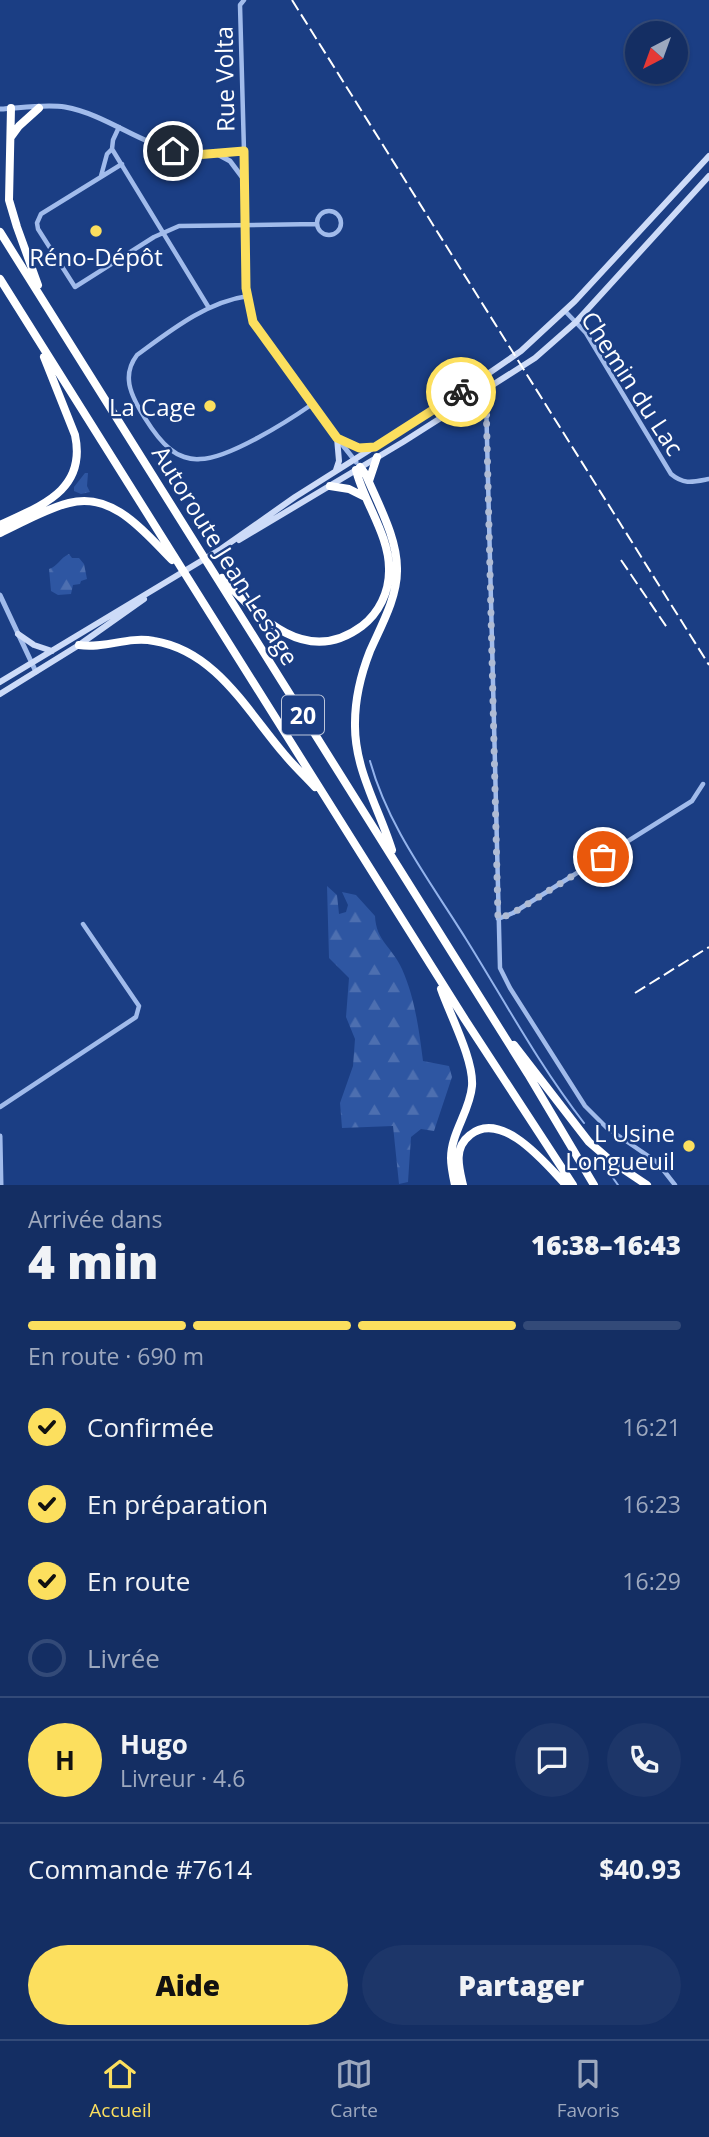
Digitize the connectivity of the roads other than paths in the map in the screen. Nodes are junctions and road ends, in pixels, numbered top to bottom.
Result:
1 (244, 0) edge
2 (11, 108) junction
3 (39, 108) junction
4 (0, 109) edge
5 (119, 127) junction
6 (11, 138) junction
7 (113, 149) junction
8 (244, 151) junction
9 (214, 153) junction
10 (709, 156) edge
11 (122, 164) junction
12 (709, 176) edge
13 (100, 177) junction
14 (245, 181) junction
15 (317, 224) junction
16 (246, 226) junction
17 (0, 232) edge
18 (163, 232) junction
19 (0, 279) edge
20 (248, 296) junction
21 (42, 298) junction
22 (209, 308) junction
23 (565, 311) junction
24 (576, 322) junction
25 (35, 335) junction
26 (477, 382) junction
27 (484, 392) junction
28 (311, 405) junction
29 (463, 405) junction
30 (486, 415) junction
31 (337, 438) junction
32 (375, 447) junction
33 (377, 457) junction
34 (357, 466) junction
35 (336, 471) junction
36 (709, 479) edge
37 (369, 481) junction
38 (330, 485) junction
39 (365, 497) junction
40 (0, 525) edge
41 (0, 533) edge
42 (221, 549) junction
43 (210, 566) junction
44 (185, 574) junction
45 (168, 582) junction
46 (0, 595) edge
47 (18, 634) junction
48 (79, 645) junction
49 (52, 651) junction
50 (32, 663) junction
51 (36, 672) junction
52 (0, 682) edge
53 (0, 694) edge
54 (703, 784) dead end
55 (327, 800) junction
56 (396, 863) junction
57 (498, 919) junction
58 (83, 924) dead end
59 (435, 973) junction
60 (496, 1024) junction
61 (0, 1107) edge
62 (0, 1136) edge
63 (0, 1153) edge
64 (1, 1185) edge
65 (455, 1185) edge
66 (463, 1185) edge
67 (566, 1185) edge
68 (573, 1185) edge
69 (594, 1185) edge
70 (647, 1185) edge
71 (675, 1185) edge

1 - 8 street, Rue Volta
2 - 3 street
2 - 4 street
2 - 6 highway
3 - 5 street
3 - 6 highway
5 - 7 street
5 - 9 street
6 - 21 highway
7 - 11 street
7 - 13 street
8 - 9 street
8 - 14 street, Rue Volta
9 - 14 street
10 - 23 main road
11 - 13 street
11 - 18 street
12 - 24 main road
13 - 18 street
14 - 16 street, Rue Volta
15 - 15 street
15 - 16 street
16 - 18 street
16 - 20 street, Rue Volta
17 - 21 highway, Autoroute Jean-Lesage / 20
18 - 22 street
19 - 25 highway, Autoroute Jean-Lesage / 20
20 - 22 street
20 - 28 street, Rue Volta
21 - 43 highway, Autoroute Jean-Lesage / 20
22 - 28 street
23 - 24 street, Chemin du Lac
23 - 26 main road
24 - 27 main road
24 - 36 street, Chemin du Lac
25 - 40 highway
25 - 44 highway, Autoroute Jean-Lesage / 20
26 - 27 street
26 - 32 main road
27 - 29 main road
27 - 30 street
28 - 31 street, Rue Volta
29 - 30 main road
29 - 33 main road
30 - 57 street
31 - 32 main road
31 - 34 street, Rue Volta
31 - 35 main road
32 - 34 main road
33 - 34 main road
33 - 37 highway
34 - 35 main road
34 - 37 highway
34 - 38 main road
34 - 39 highway
35 - 42 main road
37 - 56 highway
38 - 39 highway
38 - 42 main road
39 - 43 highway
41 - 44 highway
42 - 45 main road
43 - 56 highway, Autoroute Jean-Lesage / 20
44 - 55 highway, Autoroute Jean-Lesage / 20
45 - 48 main road
45 - 49 main road
46 - 47 street
47 - 49 main road
47 - 50 street
48 - 51 main road
48 - 55 highway
49 - 50 main road
50 - 51 street
50 - 52 main road
51 - 53 main road
54 - 57 street
55 - 59 highway, Autoroute Jean-Lesage / 20
56 - 60 highway, Autoroute Jean-Lesage / 20
57 - 71 street
58 - 61 street
59 - 65 highway
59 - 68 highway, Autoroute Jean-Lesage / 20
60 - 69 highway, Autoroute Jean-Lesage / 20
60 - 70 highway
62 - 63 street
63 - 64 street
66 - 67 highway

